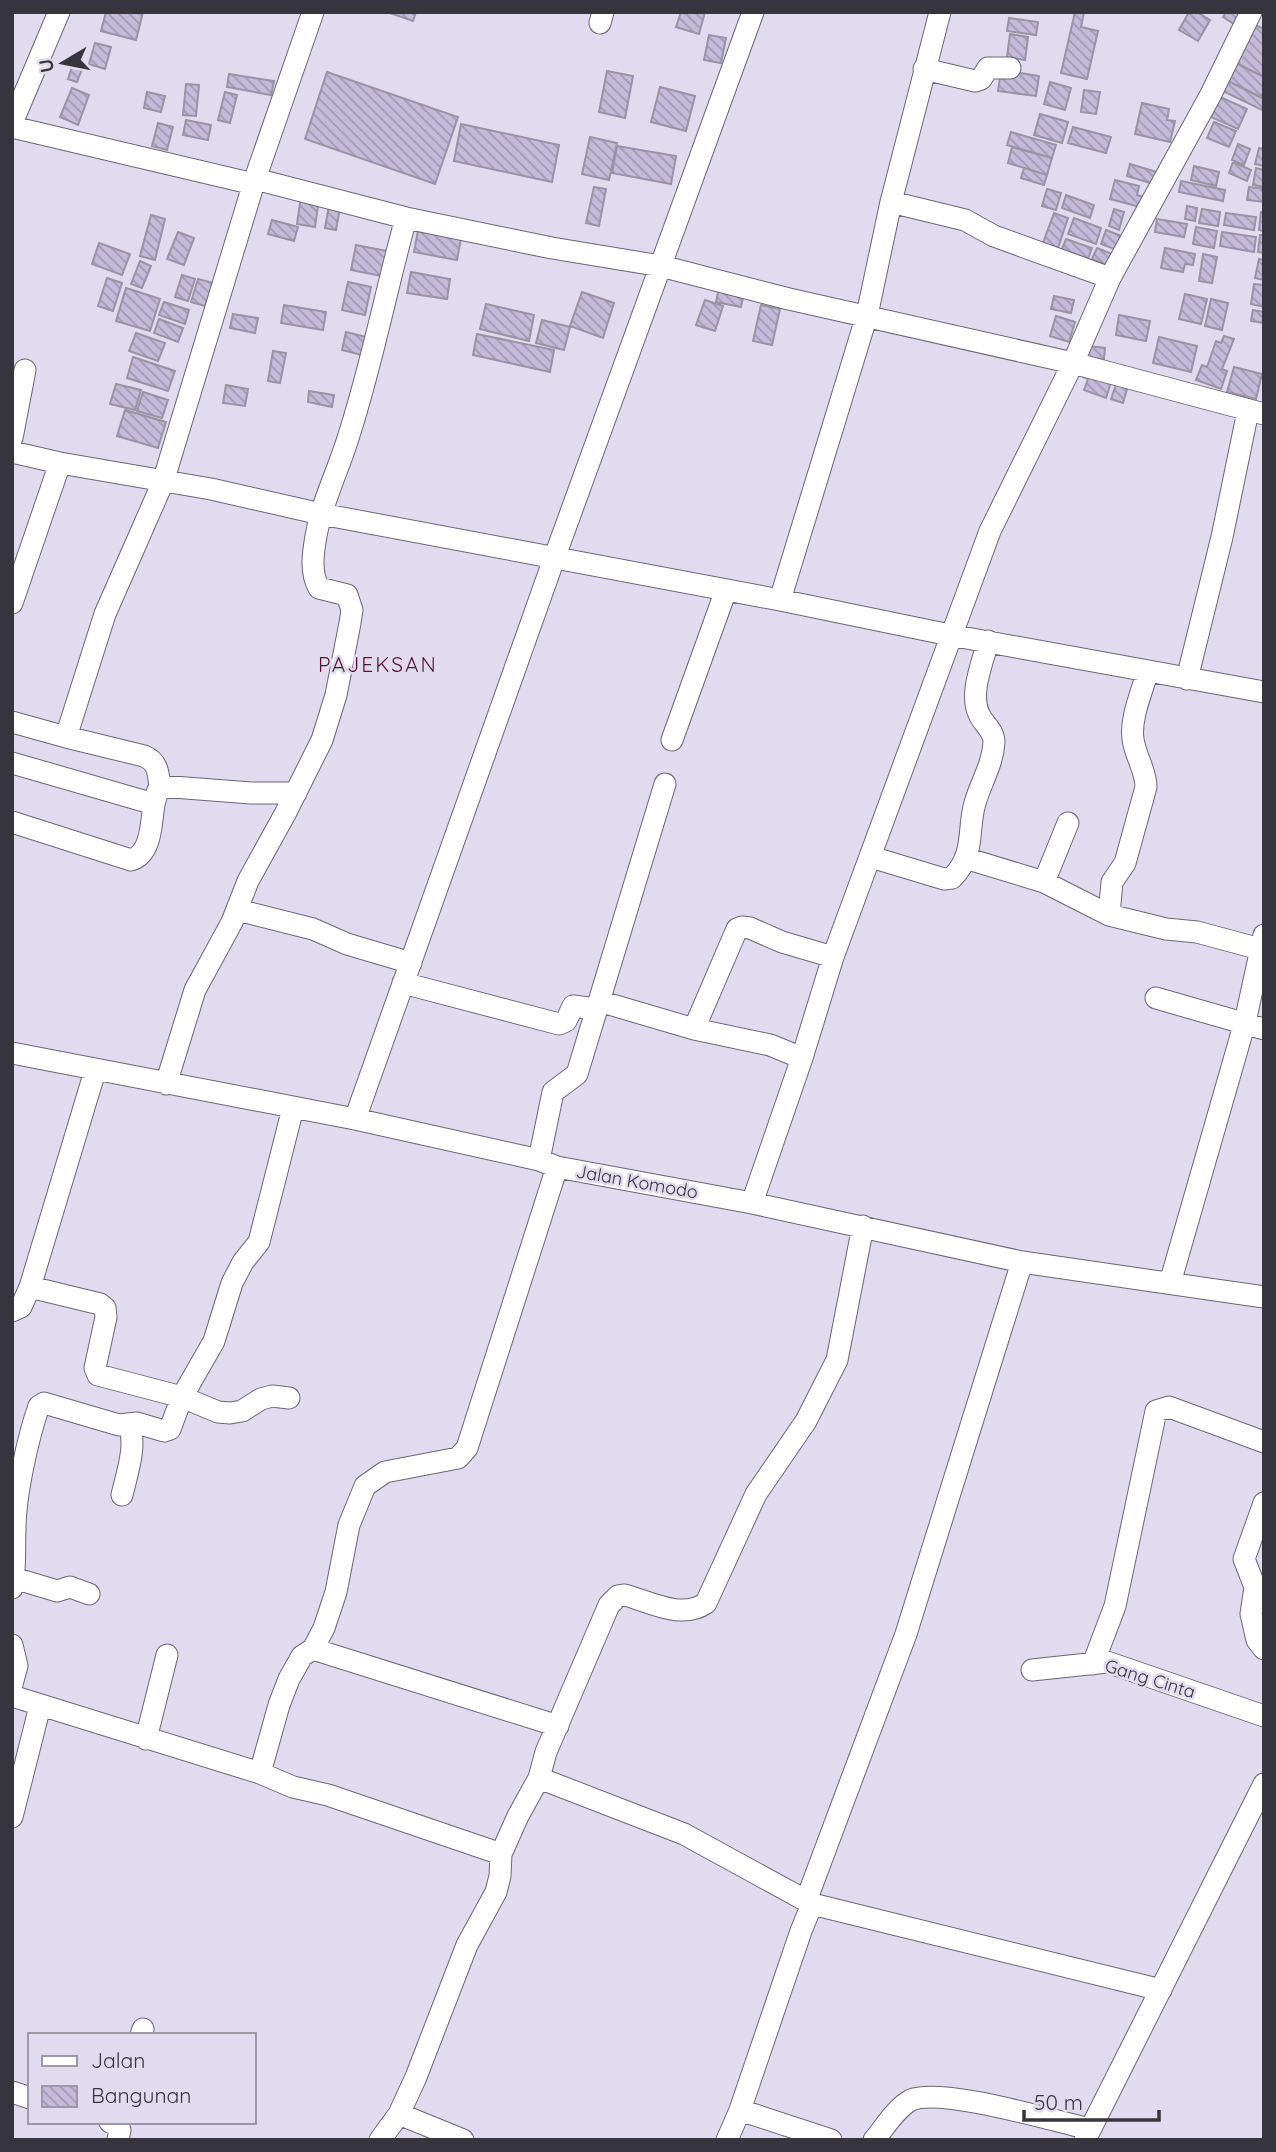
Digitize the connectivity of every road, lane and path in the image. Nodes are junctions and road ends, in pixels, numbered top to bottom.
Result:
1 (58, 12) edge
2 (313, 12) edge
3 (753, 12) edge
4 (940, 12) edge
5 (1251, 12) edge
6 (1010, 68) dead end
7 (924, 69) junction
8 (12, 125) edge
9 (254, 182) junction
10 (891, 202) junction
11 (406, 218) junction
12 (661, 266) junction
13 (1110, 278) junction
14 (867, 315) junction
15 (1073, 363) junction
16 (25, 370) dead end
17 (1256, 412) edge
18 (12, 438) edge
19 (12, 452) edge
20 (60, 463) junction
21 (163, 482) junction
22 (321, 514) junction
23 (555, 556) junction
24 (726, 590) junction
25 (780, 600) junction
26 (12, 603) edge
27 (950, 635) junction
28 (988, 640) junction
29 (1147, 673) junction
30 (1188, 679) junction
31 (1264, 692) edge
32 (12, 722) edge
33 (65, 737) junction
34 (672, 740) dead end
35 (12, 762) edge
36 (665, 784) dead end
37 (296, 793) junction
38 (157, 795) junction
39 (12, 822) edge
40 (1068, 823) dead end
41 (871, 857) junction
42 (965, 858) junction
43 (1044, 882) junction
44 (238, 911) junction
45 (1109, 915) junction
46 (1262, 942) edge
47 (833, 957) junction
48 (411, 963) junction
49 (403, 983) junction
50 (1156, 998) dead end
51 (598, 1005) junction
52 (1254, 1025) edge
53 (694, 1029) junction
54 (12, 1053) edge
55 (802, 1058) junction
56 (95, 1071) junction
57 (166, 1084) junction
58 (293, 1108) junction
59 (355, 1119) junction
60 (548, 1163) junction
61 (752, 1203) junction
62 (863, 1226) junction
63 (1022, 1262) junction
64 (1170, 1283) junction
65 (30, 1287) junction
66 (1263, 1295) edge
67 (12, 1311) edge
68 (181, 1397) junction
69 (289, 1398) dead end
70 (129, 1424) junction
71 (1264, 1442) edge
72 (17, 1479) edge
73 (122, 1495) dead end
74 (1264, 1503) edge
75 (13, 1583) edge
76 (89, 1594) dead end
77 (12, 1646) edge
78 (313, 1649) junction
79 (1264, 1649) edge
80 (167, 1655) dead end
81 (1093, 1664) junction
82 (1032, 1670) dead end
83 (12, 1684) edge
84 (12, 1696) edge
85 (40, 1706) junction
86 (1264, 1716) edge
87 (558, 1726) junction
88 (146, 1739) junction
89 (260, 1773) junction
90 (539, 1778) junction
91 (1264, 1784) edge
92 (12, 1817) edge
93 (501, 1854) junction
94 (809, 1903) junction
95 (1161, 1990) junction
96 (740, 2110) junction
97 (399, 2114) junction
98 (115, 2124) edge
99 (1088, 2135) edge
100 (118, 2140) edge
101 (380, 2140) edge
102 (463, 2140) edge
103 (727, 2140) edge
104 (831, 2140) edge
105 (874, 2140) edge

1 - 8 street
2 - 9 street
3 - 12 street
4 - 7 street
5 - 13 street
6 - 7 street
7 - 10 street
8 - 9 street
9 - 11 street
9 - 21 street
10 - 13 street
10 - 14 street
11 - 12 street
11 - 22 street
12 - 14 street
12 - 23 street
13 - 15 street
14 - 15 street
14 - 25 street
15 - 17 street
15 - 27 street
16 - 18 street
17 - 30 street
19 - 20 street
20 - 21 street
20 - 26 street
21 - 22 street
21 - 33 street
22 - 23 street
22 - 37 street
23 - 24 street
23 - 48 street
24 - 25 street
24 - 34 street
25 - 27 street
27 - 28 street
27 - 41 street
28 - 29 street
28 - 42 street
29 - 30 street
29 - 45 street
30 - 31 street
32 - 33 street
33 - 38 street
35 - 38 street
36 - 51 street
37 - 38 street
37 - 44 street
38 - 39 street
40 - 43 street
41 - 42 street
41 - 47 street
42 - 43 street
43 - 45 street
44 - 48 street
44 - 57 street
45 - 46 street
46 - 52 street
47 - 53 street
47 - 55 street
48 - 49 street
49 - 51 street
49 - 59 street
50 - 52 street
51 - 53 street
51 - 60 street
52 - 64 street
53 - 55 street
54 - 56 street, Jalan Komodo
55 - 61 street
56 - 57 street, Jalan Komodo
56 - 65 street
57 - 58 street, Jalan Komodo
58 - 59 street, Jalan Komodo
58 - 68 street
59 - 60 street, Jalan Komodo
60 - 61 street, Jalan Komodo
60 - 78 street
61 - 62 street, Jalan Komodo
62 - 63 street, Jalan Komodo
62 - 87 street
63 - 64 street, Jalan Komodo
63 - 94 street
64 - 66 street, Jalan Komodo
65 - 67 street
65 - 68 street
68 - 69 street
68 - 70 street
70 - 72 street
70 - 73 street
71 - 81 street
72 - 75 street
74 - 79 street
75 - 76 street
77 - 83 street
78 - 87 street
78 - 89 street
80 - 88 street
81 - 82 street, Gang Cinta
81 - 86 street, Gang Cinta
84 - 85 street
85 - 88 street
85 - 92 street
87 - 90 street
88 - 89 street
89 - 93 street
90 - 93 street
90 - 94 street
91 - 95 street
93 - 97 street
94 - 95 street
94 - 96 street
95 - 99 street
96 - 103 street
96 - 104 street
97 - 101 street
97 - 102 street
98 - 100 street
99 - 105 street

